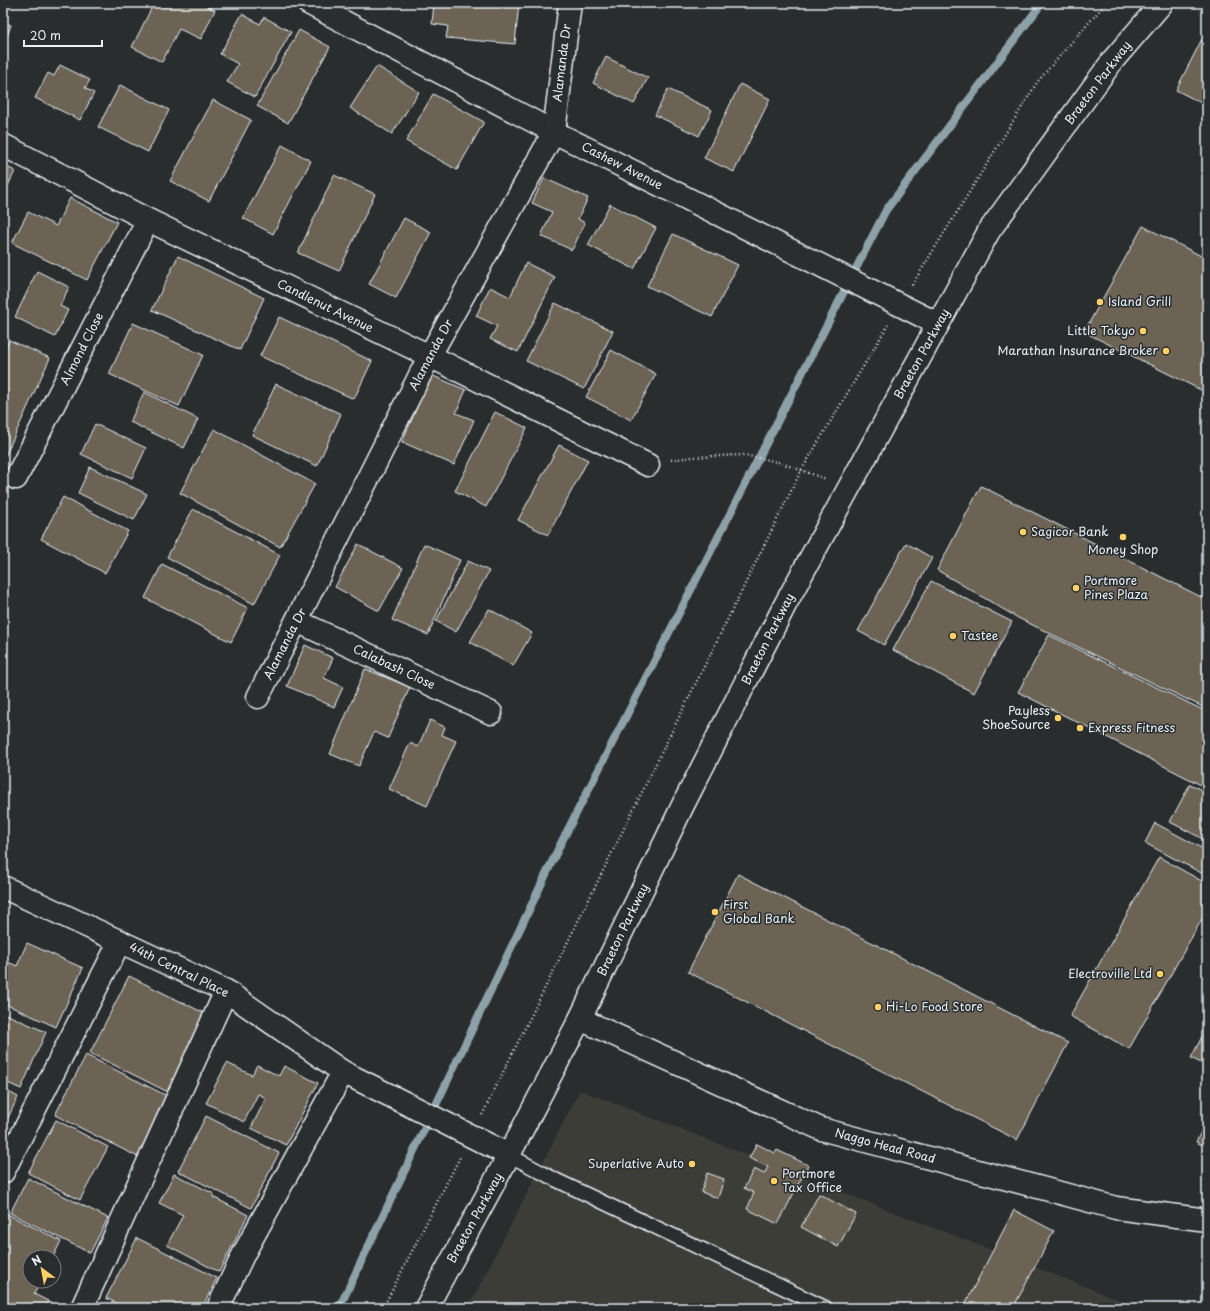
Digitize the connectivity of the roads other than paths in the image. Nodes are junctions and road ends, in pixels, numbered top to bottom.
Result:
1 (308, 3) edge
2 (570, 3) edge
3 (1162, 3) edge
4 (554, 132) junction
5 (3, 145) edge
6 (148, 220) junction
7 (938, 324) junction
8 (429, 356) junction
9 (648, 465) road end
10 (16, 478) dead end
11 (297, 620) junction
12 (258, 697) dead end
13 (492, 713) dead end
14 (3, 887) edge
15 (120, 941) junction
16 (226, 990) junction
17 (580, 1019) junction
18 (343, 1072) junction
19 (509, 1155) junction
20 (3, 1172) edge
21 (1207, 1220) edge
22 (82, 1308) edge
23 (218, 1308) edge
24 (426, 1308) edge
25 (826, 1308) edge

1 - 4 street, Cashew Avenue
2 - 4 street, Alamanda Dr
3 - 7 street, Braeton Parkway
4 - 7 street, Cashew Avenue
4 - 8 street, Alamanda Dr
5 - 6 street, Candlenut Avenue
6 - 8 street, Candlenut Avenue
6 - 10 street, Almond Close
7 - 17 street, Braeton Parkway
8 - 9 street, Candlenut Avenue
8 - 11 street, Alamanda Dr
11 - 12 street, Alamanda Dr
11 - 13 street, Calabash Close
14 - 15 street, 44th Central Place
15 - 16 street, 44th Central Place
15 - 20 street
16 - 18 street, 44th Central Place
16 - 22 street
17 - 19 street, Braeton Parkway
17 - 21 street, Naggo Head Road
18 - 19 street, 44th Central Place
18 - 23 street
19 - 24 street, Braeton Parkway
19 - 25 lane

